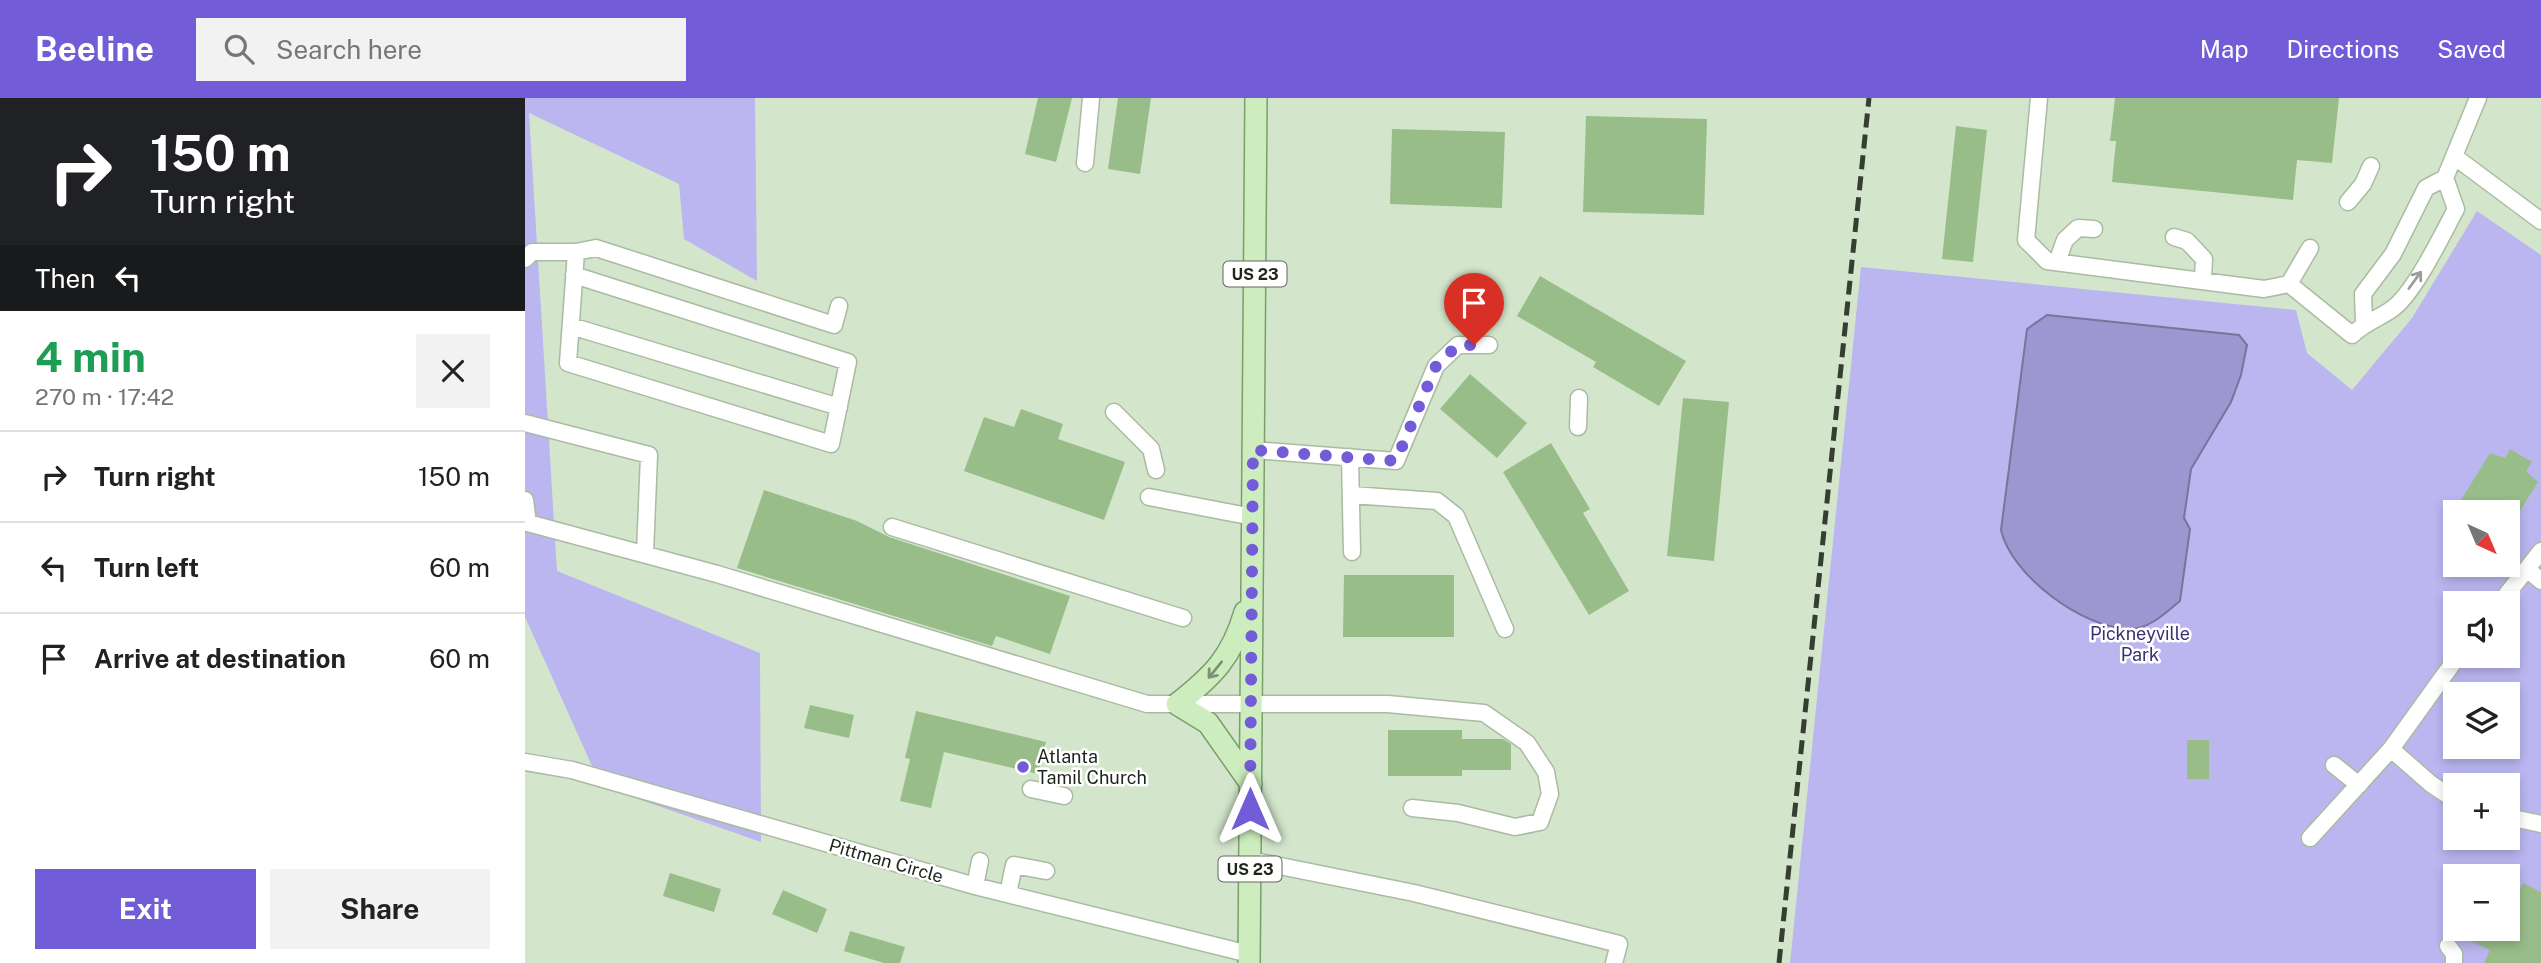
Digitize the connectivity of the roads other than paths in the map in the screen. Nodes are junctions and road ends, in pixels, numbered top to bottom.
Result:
1 (1091, 98) edge
2 (1256, 98) edge
3 (2039, 98) edge
4 (2478, 98) edge
5 (2455, 156) junction
6 (1085, 163) dead end
7 (2371, 166) dead end
8 (2445, 178) junction
9 (2348, 202) dead end
10 (2541, 221) edge
11 (2094, 229) dead end
12 (2174, 237) dead end
13 (2310, 248) dead end
14 (576, 252) junction
15 (525, 259) edge
16 (2056, 262) junction
17 (574, 275) junction
18 (2203, 279) junction
19 (2289, 284) junction
20 (839, 306) dead end
21 (2364, 323) junction
22 (571, 326) junction
23 (1489, 345) dead end
24 (1579, 398) dead end
25 (839, 407) junction
26 (1114, 412) dead end
27 (525, 423) edge
28 (1578, 427) dead end
29 (1253, 450) junction
30 (1350, 457) junction
31 (1156, 470) dead end
32 (1351, 495) junction
33 (1150, 497) dead end
34 (525, 500) edge
35 (1253, 517) junction
36 (892, 527) dead end
37 (2541, 551) edge
38 (1352, 552) dead end
39 (645, 554) junction
40 (2527, 569) junction
41 (2541, 581) edge
42 (1252, 587) junction
43 (2509, 591) edge
44 (1183, 618) dead end
45 (1505, 629) dead end
46 (2449, 668) edge
47 (1177, 704) junction
48 (1251, 705) junction
49 (2391, 748) junction
50 (525, 762) edge
51 (2334, 765) dead end
52 (1251, 784) junction
53 (2359, 785) junction
54 (1031, 789) dead end
55 (2443, 792) edge
56 (1064, 796) dead end
57 (1412, 808) dead end
58 (2520, 820) edge
59 (2541, 824) edge
60 (2310, 838) dead end
61 (1250, 860) junction
62 (980, 861) dead end
63 (1046, 871) dead end
64 (975, 886) junction
65 (1008, 894) junction
66 (2448, 946) dead end
67 (1249, 959) edge
68 (1614, 963) edge
69 (2454, 963) edge

1 - 6 street
2 - 29 main road, US 23
3 - 16 street
4 - 5 street
5 - 8 street
5 - 10 street
7 - 9 street
8 - 21 street
21 -> 8 street
11 - 16 street
12 - 18 street
13 - 19 street
14 - 15 street
14 - 17 street
14 - 20 street
16 - 18 street
17 - 22 street
17 - 25 street
18 - 19 street
19 - 21 street
22 - 25 street
22 - 25 street
23 - 30 street
24 - 28 street
26 - 31 street
27 - 39 street
29 - 30 street
29 - 35 main road, US 23
30 - 32 street
32 - 38 street
32 - 45 street
33 - 35 street
34 - 39 street
35 - 42 main road, US 23
36 - 44 street
37 - 40 street
39 - 47 street
40 - 41 street
40 - 43 street
42 -> 47 main road
42 - 48 main road, US 23
46 - 49 street
47 - 48 street
47 - 52 main road
48 - 52 main road, US 23
48 - 57 street
49 - 53 street
49 - 55 street
50 - 64 street, Pittman Circle
51 - 53 street
52 - 61 main road, US 23
53 - 60 street
54 - 56 street
58 - 59 street
61 - 67 main road, US 23
61 - 68 street
62 - 64 street
63 - 65 street
64 - 65 street, Pittman Circle
65 - 67 street, Pittman Circle
66 - 69 street

